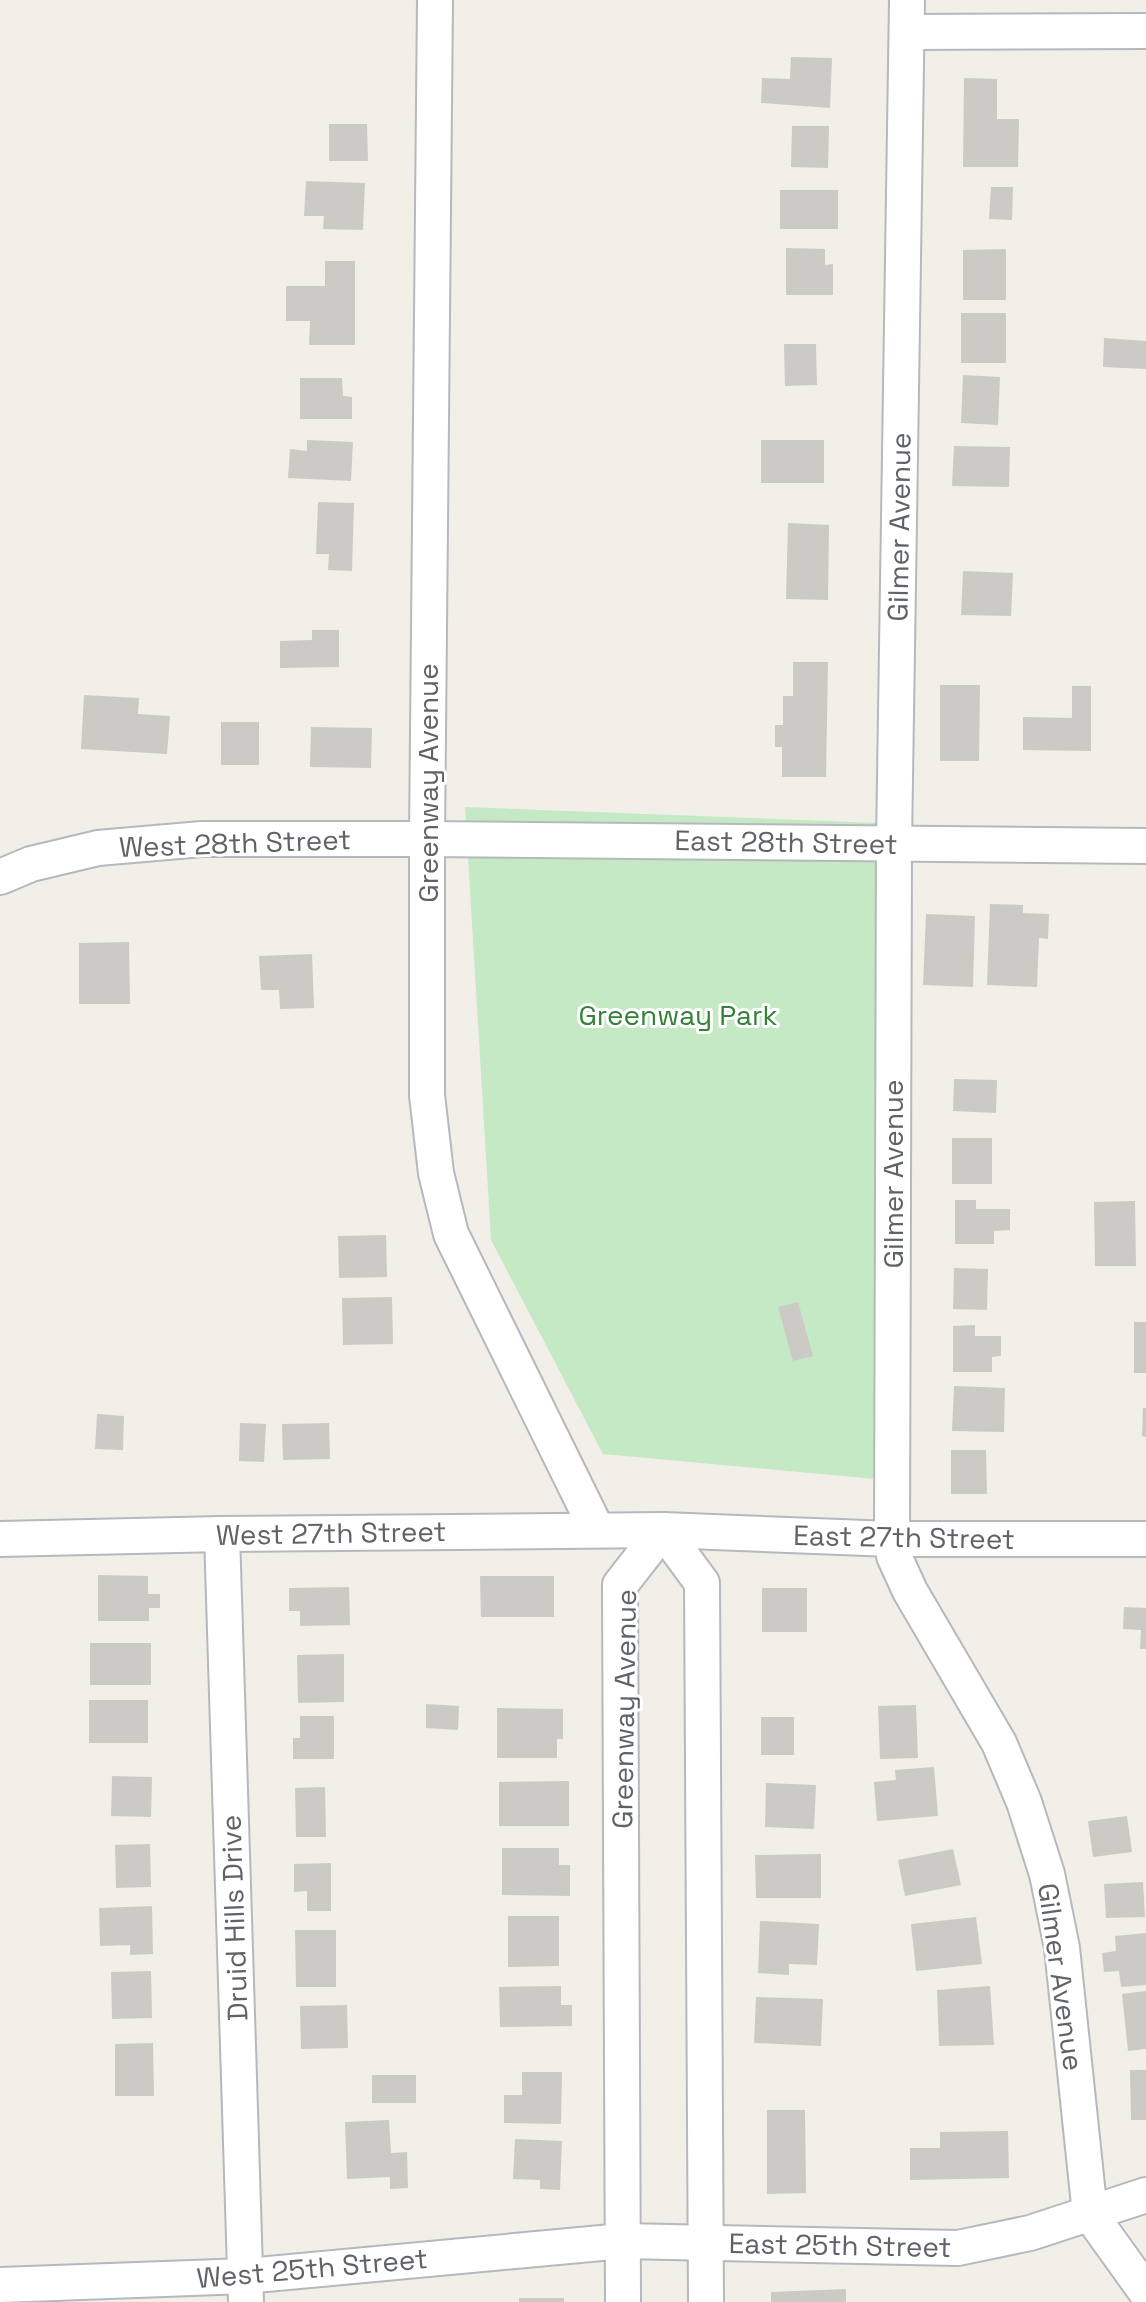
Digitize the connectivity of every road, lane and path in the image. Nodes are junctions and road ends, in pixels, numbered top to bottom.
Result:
1 (435, 0) edge
2 (907, 16) edge
3 (1146, 31) edge
4 (427, 839) junction
5 (894, 843) junction
6 (1146, 846) edge
7 (0, 877) edge
8 (597, 1530) junction
9 (663, 1530) junction
10 (222, 1534) junction
11 (0, 1539) edge
12 (892, 1539) junction
13 (1146, 1539) edge
14 (1146, 2195) edge
15 (1090, 2214) junction
16 (623, 2241) junction
17 (705, 2242) junction
18 (0, 2285) edge
19 (246, 2289) edge
20 (1146, 2292) edge
21 (623, 2302) edge
22 (706, 2302) edge

1 - 4 street, Greenway Avenue
2 - 3 street
2 - 5 street, Gilmer Avenue
4 - 5 street, East 28th Street
4 - 7 street, West 28th Street
4 - 8 street, Greenway Avenue
5 - 6 street, East 28th Street
5 - 12 street, Gilmer Avenue
8 - 9 street, West 27th Street
8 - 10 street, West 27th Street
9 - 12 street, East 27th Street
9 - 16 street, Greenway Avenue
9 - 17 street
10 - 11 street, West 27th Street
10 - 19 street, Druid Hills Drive
12 - 13 street, East 27th Street
12 - 15 street, Gilmer Avenue
14 - 15 street, East 25th Street
15 - 17 street, East 25th Street
15 - 20 street, Gilmer Avenue
16 - 17 street, East 25th Street
16 - 19 street, West 25th Street
16 - 21 street, Greenway Avenue
17 - 22 street
18 - 19 street, West 25th Street

